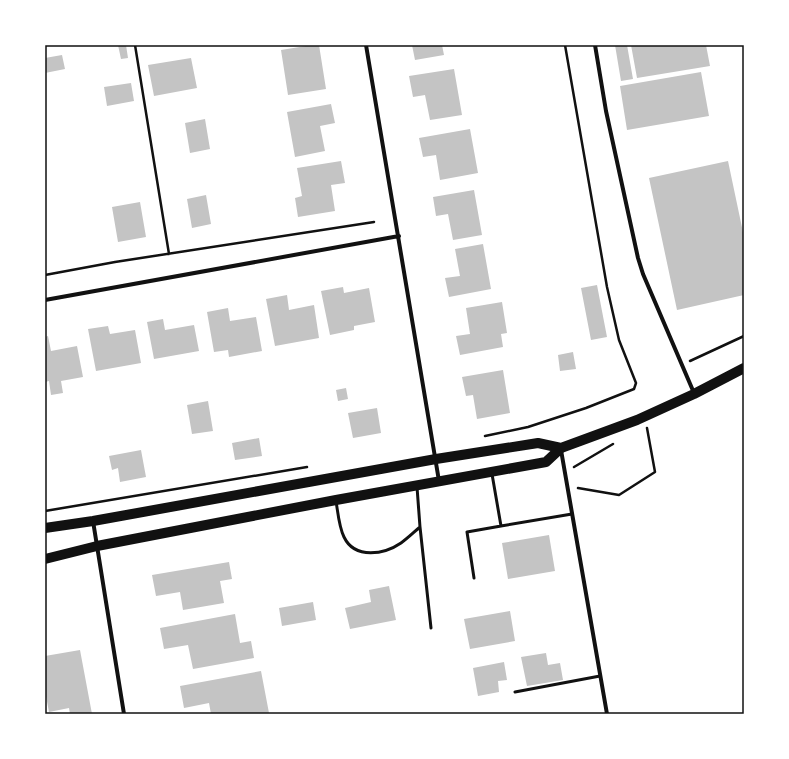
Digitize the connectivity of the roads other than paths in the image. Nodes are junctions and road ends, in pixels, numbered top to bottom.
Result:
1 (366, 45) edge
2 (595, 45) edge
3 (399, 236) junction
4 (45, 300) edge
5 (744, 368) edge
6 (694, 394) junction
7 (561, 448) junction
8 (436, 459) junction
9 (492, 472) junction
10 (439, 482) junction
11 (417, 486) junction
12 (336, 500) junction
13 (572, 514) junction
14 (93, 521) junction
15 (420, 526) junction
16 (501, 526) junction
17 (45, 528) edge
18 (97, 546) junction
19 (45, 559) edge
20 (474, 578) dead end
21 (431, 628) dead end
22 (600, 676) junction
23 (515, 692) dead end
24 (124, 714) edge
25 (607, 714) edge

1 - 3 street
2 - 6 street
3 - 4 street
3 - 8 street
5 - 6 main road
6 - 7 main road
7 - 8 main road
7 - 9 main road
7 - 13 street
8 - 10 street
8 - 14 main road
9 - 10 main road
9 - 16 lane
10 - 11 main road
11 - 12 main road
11 - 15 lane
12 - 15 lane
12 - 18 main road
13 - 16 lane
13 - 22 street
14 - 17 main road
14 - 18 street
15 - 21 lane
16 - 20 lane
18 - 19 main road
18 - 24 street
22 - 23 lane
22 - 25 street

